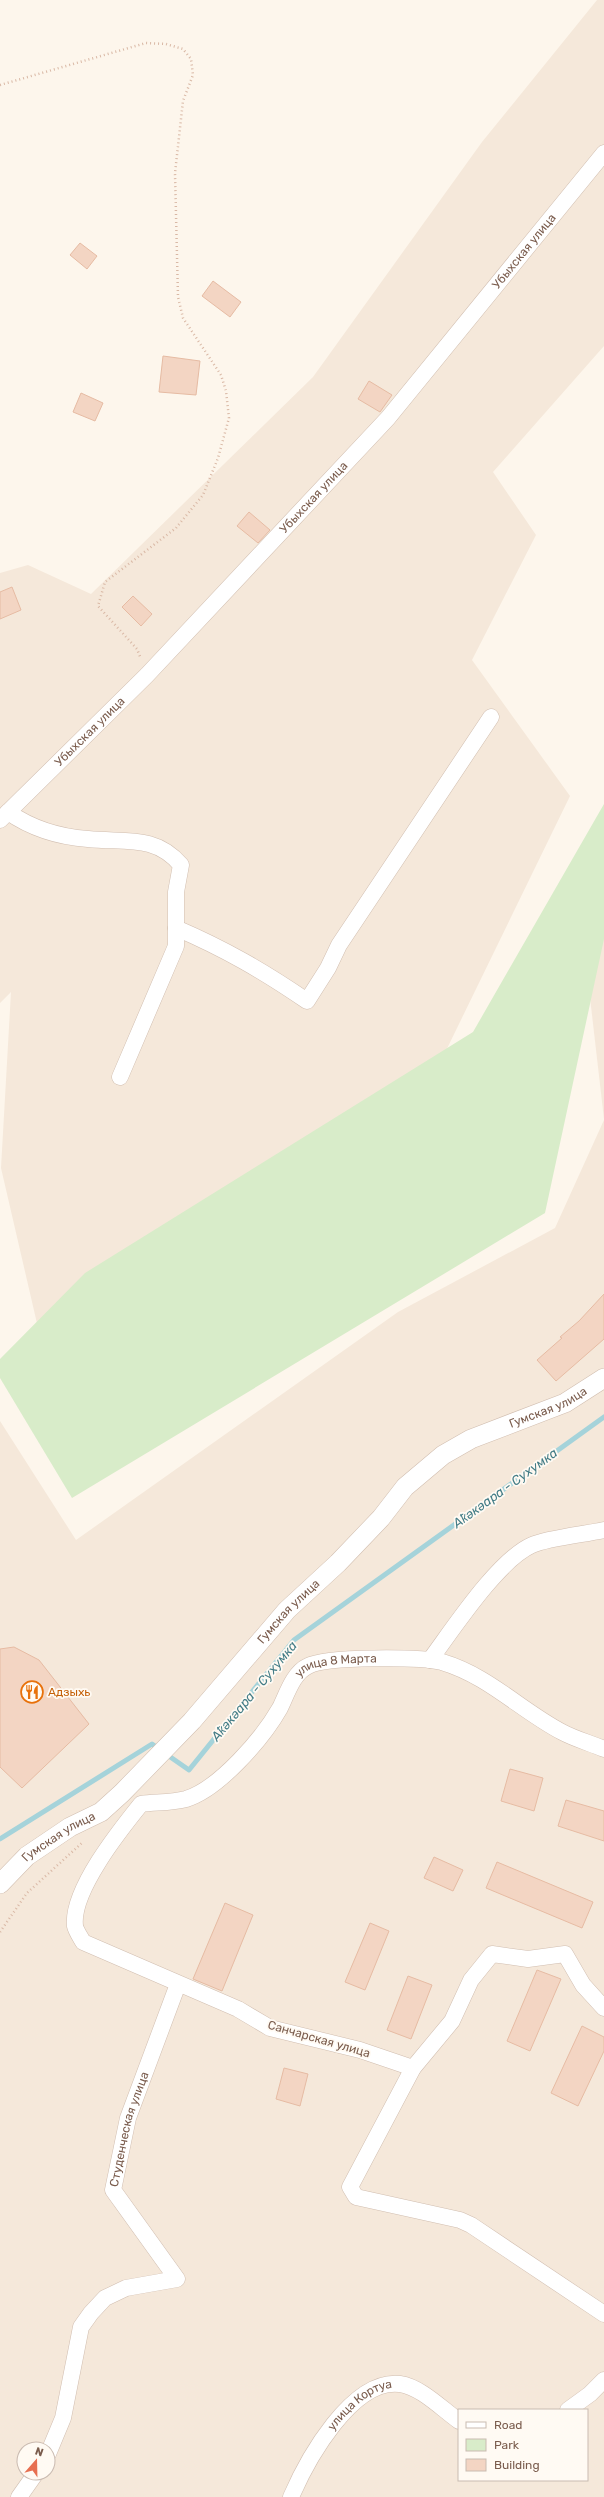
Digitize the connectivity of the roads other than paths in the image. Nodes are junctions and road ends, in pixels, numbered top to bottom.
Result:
1 (604, 153) edge
2 (490, 717) dead end
3 (4, 816) edge
4 (176, 928) junction
5 (120, 1077) dead end
6 (604, 1378) edge
7 (604, 1530) edge
8 (430, 1660) junction
9 (604, 1749) edge
10 (119, 1832) joint
11 (0, 1884) edge
12 (178, 1984) junction
13 (604, 2008) edge
14 (413, 2068) junction
15 (604, 2314) edge
16 (604, 2380) edge
17 (569, 2409) edge
18 (458, 2420) edge
19 (53, 2441) edge
20 (30, 2481) edge
21 (19, 2497) edge
22 (291, 2497) edge

1 - 3 street, Убыхская улица
2 - 4 street
3 - 4 street
4 - 5 street
6 - 11 street, Гумская улица
7 - 8 street
8 - 9 street, улица 8 Марта
8 - 10 street, улица 8 Марта
10 - 12 street, Санчарская улица
12 - 14 street, Санчарская улица
12 - 19 street, Студенческая улица
13 - 14 street
14 - 15 street
16 - 17 street
18 - 22 street, улица Кортуа
20 - 21 street

